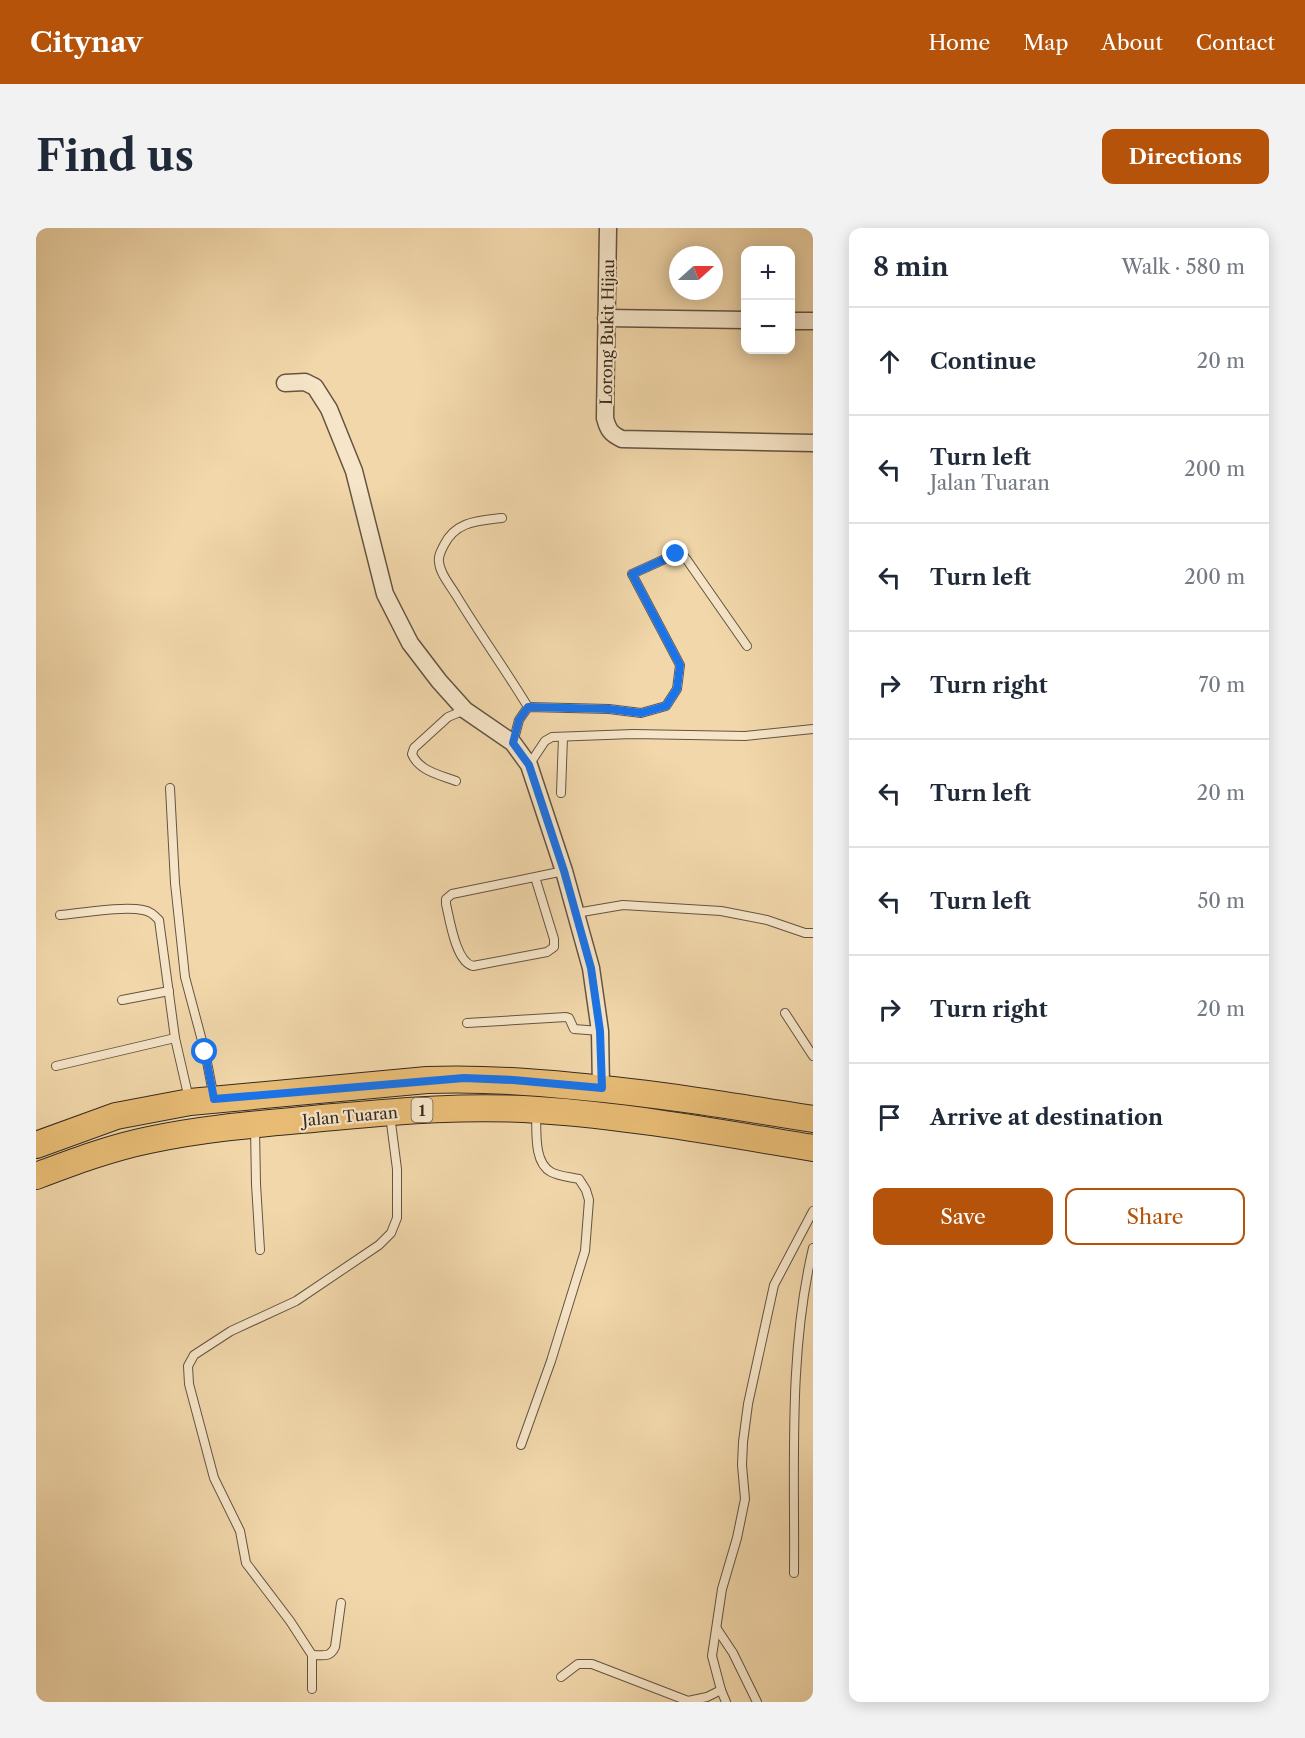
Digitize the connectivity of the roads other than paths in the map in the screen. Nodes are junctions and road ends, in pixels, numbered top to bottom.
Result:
1 (608, 228) edge
2 (606, 318) junction
3 (741, 320) edge
4 (795, 321) edge
5 (813, 321) edge
6 (285, 382) dead end
7 (813, 443) edge
8 (502, 518) dead end
9 (747, 646) dead end
10 (528, 707) junction
11 (465, 710) junction
12 (813, 729) edge
13 (563, 737) junction
14 (513, 743) junction
15 (529, 765) junction
16 (456, 781) dead end
17 (170, 788) dead end
18 (561, 793) dead end
19 (564, 871) junction
20 (535, 878) junction
21 (576, 913) junction
22 (60, 915) dead end
23 (813, 933) edge
24 (169, 992) junction
25 (122, 1000) dead end
26 (785, 1013) dead end
27 (467, 1023) dead end
28 (600, 1031) junction
29 (175, 1038) junction
30 (813, 1056) edge
31 (56, 1066) dead end
32 (535, 1082) junction
33 (602, 1088) junction
34 (202, 1100) junction
35 (536, 1110) junction
36 (390, 1112) junction
37 (813, 1119) edge
38 (255, 1124) junction
39 (36, 1145) edge
40 (803, 1147) edge
41 (36, 1176) edge
42 (813, 1211) edge
43 (813, 1248) edge
44 (260, 1250) dead end
45 (521, 1446) dead end
46 (795, 1573) dead end
47 (341, 1603) dead end
48 (717, 1629) junction
49 (312, 1655) junction
50 (561, 1677) dead end
51 (312, 1689) dead end
52 (721, 1690) junction
53 (726, 1702) edge
54 (757, 1702) edge

1 - 2 street, Lorong Bukit Hijau
2 - 3 street
2 - 7 street, Lorong Bukit Hijau
4 - 5 street
6 - 11 street
8 - 10 lane
9 - 10 lane
10 - 14 lane
11 - 14 street
11 - 16 lane
12 - 13 lane
13 - 15 lane
13 - 18 lane
14 - 15 street
15 - 19 street
17 - 34 lane
19 - 20 lane
19 - 21 street
20 - 20 lane
21 - 23 lane
21 - 28 street
22 - 24 lane
24 - 25 lane
24 - 29 lane
26 - 30 lane
27 - 28 lane
28 - 33 street
29 - 31 lane
29 - 34 lane
32 - 33 main road, Jalan Tuaran / 1
32 - 34 main road, Jalan Tuaran / 1
32 - 40 main road
33 - 37 main road, Jalan Tuaran / 1
34 - 39 main road, Jalan Tuaran / 1
35 - 36 main road, Jalan Tuaran / 1
35 - 40 main road, Jalan Tuaran / 1
35 - 45 lane
36 - 38 main road, Jalan Tuaran / 1
36 - 49 lane
38 - 41 main road, Jalan Tuaran / 1
38 - 44 lane
42 - 48 lane
43 - 46 lane
47 - 49 lane
48 - 52 lane
48 - 54 lane
49 - 51 lane
50 - 52 lane
52 - 53 lane

